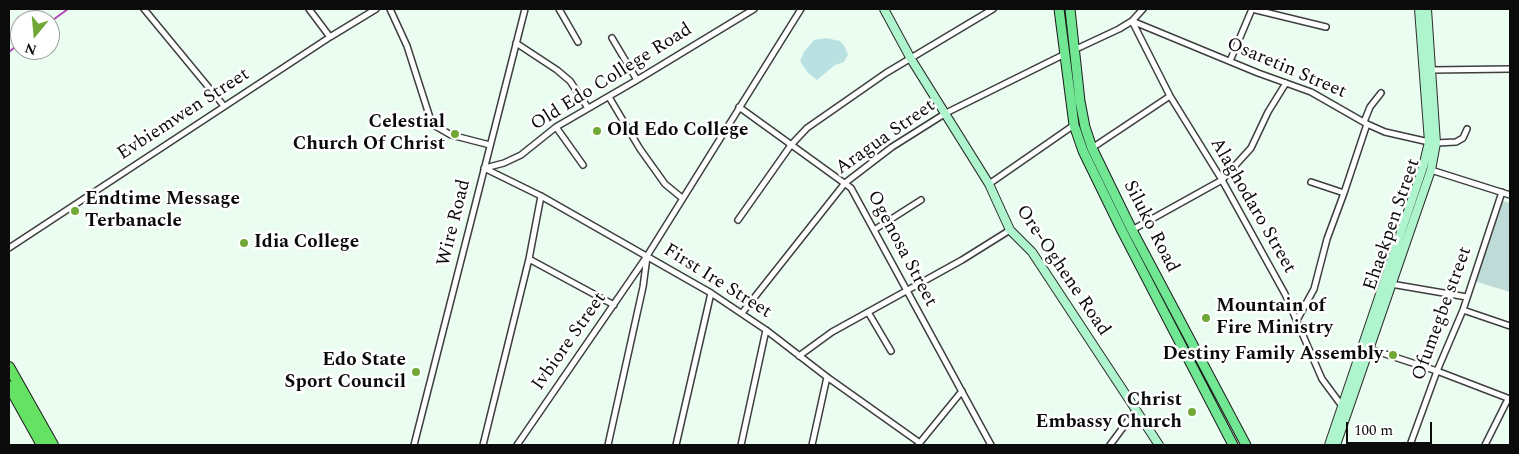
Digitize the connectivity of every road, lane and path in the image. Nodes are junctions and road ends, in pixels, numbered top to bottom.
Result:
1 (145, 9) edge
2 (308, 9) edge
3 (376, 9) edge
4 (390, 9) edge
5 (525, 9) edge
6 (559, 9) edge
7 (754, 9) edge
8 (801, 9) edge
9 (884, 9) edge
10 (993, 9) edge
11 (1059, 9) edge
12 (1070, 9) edge
13 (1143, 9) edge
14 (1252, 9) edge
15 (1419, 9) edge
16 (1427, 9) edge
17 (1132, 21) junction
18 (1326, 27) dead end
19 (330, 37) junction
20 (612, 38) dead end
21 (578, 42) dead end
22 (516, 43) junction
23 (1074, 50) junction
24 (1065, 54) junction
25 (912, 59) junction
26 (1230, 61) junction
27 (1432, 70) junction
28 (1510, 70) edge
29 (637, 80) junction
30 (1286, 83) junction
31 (1381, 93) dead end
32 (1170, 96) junction
33 (609, 97) junction
34 (224, 106) junction
35 (740, 107) junction
36 (588, 108) junction
37 (946, 113) junction
38 (1365, 123) junction
39 (1074, 125) junction
40 (556, 127) junction
41 (1467, 129) dead end
42 (1432, 142) junction
43 (490, 145) junction
44 (790, 145) junction
45 (1092, 148) junction
46 (583, 165) dead end
47 (484, 168) junction
48 (1431, 170) junction
49 (1222, 180) junction
50 (1311, 182) dead end
51 (845, 183) junction
52 (989, 184) junction
53 (1502, 192) junction
54 (1344, 193) junction
55 (1510, 195) edge
56 (541, 196) junction
57 (682, 198) junction
58 (921, 200) dead end
59 (738, 220) dead end
60 (874, 230) junction
61 (1010, 230) junction
62 (1132, 230) junction
63 (9, 248) edge
64 (647, 256) junction
65 (529, 259) junction
66 (1391, 284) junction
67 (907, 291) junction
68 (711, 293) junction
69 (1467, 296) junction
70 (614, 305) junction
71 (1463, 310) junction
72 (868, 312) junction
73 (742, 314) junction
74 (1297, 320) junction
75 (1510, 326) edge
76 (766, 330) junction
77 (1370, 348) junction
78 (891, 351) dead end
79 (799, 356) junction
80 (9, 367) edge
81 (1437, 371) junction
82 (827, 376) junction
83 (9, 386) edge
84 (962, 392) junction
85 (1509, 399) edge
86 (1342, 407) junction
87 (1136, 410) junction
88 (1231, 416) junction
89 (1220, 422) junction
90 (40, 433) junction
91 (919, 444) edge
92 (42, 445) edge
93 (52, 445) edge
94 (414, 445) edge
95 (483, 445) edge
96 (517, 445) edge
97 (608, 445) edge
98 (676, 445) edge
99 (741, 445) edge
100 (813, 445) edge
101 (991, 445) edge
102 (1110, 445) edge
103 (1159, 445) edge
104 (1233, 445) edge
105 (1246, 445) edge
106 (1329, 445) edge
107 (1336, 445) edge
108 (1410, 445) edge
109 (1485, 445) edge

1 - 34 street
2 - 19 street
3 - 19 street, Evbiemwen Street
4 - 43 street
5 - 22 street, Wire Road
6 - 21 street
7 - 29 street, Old Edo College Road
8 - 35 street, Ivbiore Street
9 - 25 street, Ore-Oghene Road
10 - 25 street
11 - 24 main road, Siluko Road
12 - 23 main road, Siluko Road
13 - 17 street
14 - 18 street
14 - 26 street
15 - 42 street, Ehaekpen Street
16 - 27 street, Ehaekpen Street
17 - 23 street
17 - 26 street, Osaretin Street
17 - 32 street, Alaghodaro Street
19 - 34 street, Evbiemwen Street
20 - 29 street
22 - 36 street
22 - 43 street, Wire Road
23 - 45 main road, Siluko Road
24 - 37 street, Aragua Street
24 - 39 main road, Siluko Road
25 - 37 street, Ore-Oghene Road
25 - 44 street
26 - 30 street, Osaretin Street
27 - 28 street
27 - 42 street, Ehaekpen Street
29 - 33 street, Old Edo College Road
30 - 38 street, Osaretin Street
30 - 49 street
31 - 38 street
32 - 45 street
32 - 49 street, Alaghodaro Street
33 - 36 street, Old Edo College Road
33 - 57 street
34 - 63 street, Evbiemwen Street
35 - 44 street, Ogenosa Street
35 - 57 street, Ivbiore Street
36 - 40 street, Old Edo College Road
37 - 51 street, Aragua Street
37 - 52 street, Ore-Oghene Road
38 - 42 street, Osaretin Street
38 - 54 street
39 - 52 street
39 - 89 main road, Siluko Road
40 - 46 street
40 - 47 street, Old Edo College Road
41 - 42 street
42 - 48 street, Ehaekpen Street
42 - 86 street, Ehaekpen Street
43 - 47 street, Wire Road
44 - 51 street, Ogenosa Street
44 - 59 street
45 - 62 main road, Siluko Road
47 - 56 street, First Ire Street
47 - 94 street, Wire Road
48 - 53 street
48 - 66 street, Ehaekpen Street
49 - 62 street
49 - 74 street, Alaghodaro Street
50 - 54 street
51 - 60 street, Ogenosa Street
51 - 73 street, Aragua Street
52 - 61 street, Ore-Oghene Road
53 - 55 street
53 - 69 street, Ofumegbe street
54 - 74 street
56 - 64 street, First Ire Street
56 - 65 street
57 - 64 street, Ivbiore Street
58 - 60 street
60 - 67 street, Ogenosa Street
61 - 67 street
61 - 87 street, Ore-Oghene Road
62 - 88 main road, Siluko Road
64 - 68 street, First Ire Street
64 - 70 street, Ivbiore Street
64 - 97 street
65 - 70 street
65 - 95 street
66 - 69 street
66 - 77 street, Ehaekpen Street
67 - 72 street
67 - 84 street, Ogenosa Street
68 - 73 street, First Ire Street
68 - 98 street
69 - 71 street, Ofumegbe street
70 - 96 street, Ivbiore Street
71 - 75 street
71 - 81 street, Ofumegbe street
72 - 78 street
72 - 79 street
73 - 76 street, First Ire Street
74 - 86 street, Alaghodaro Street
76 - 79 street, First Ire Street
76 - 99 street
77 - 81 street
77 - 107 street, Ehaekpen Street
79 - 82 street, First Ire Street
80 - 90 highway
81 - 85 street
81 - 108 street, Ofumegbe street
82 - 91 street, First Ire Street
82 - 100 street
83 - 90 highway
84 - 91 street
84 - 101 street, Ogenosa Street
85 - 109 street
86 - 106 street, Ehaekpen Street
87 - 102 street
87 - 103 street, Ore-Oghene Road
88 - 89 main road
88 - 105 main road, Siluko Road
89 - 104 main road, Siluko Road
90 - 92 highway
90 - 93 highway

